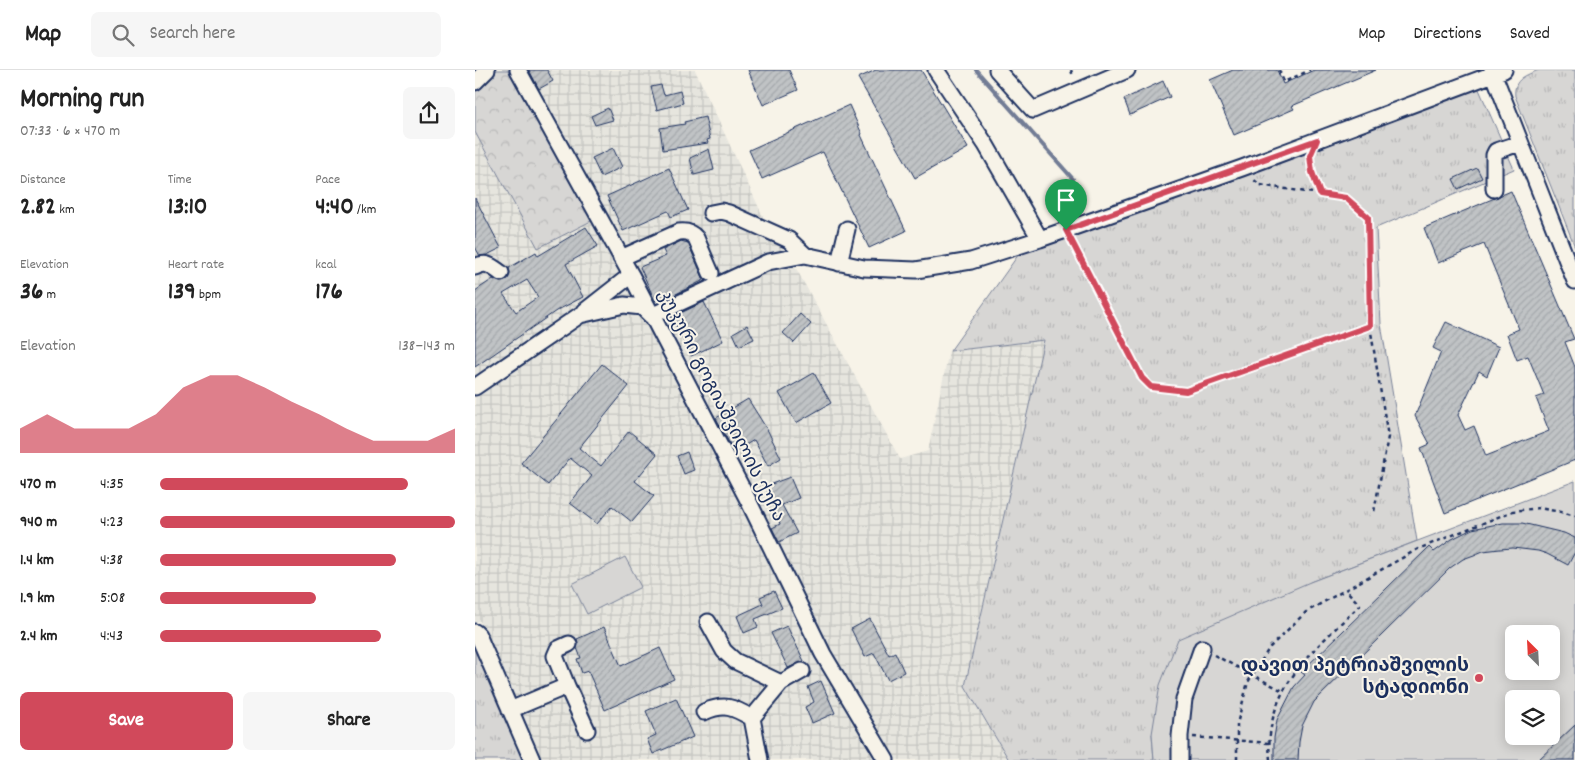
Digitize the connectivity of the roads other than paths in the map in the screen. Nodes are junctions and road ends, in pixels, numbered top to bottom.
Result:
1 (487, 70) edge
2 (518, 70) edge
3 (936, 70) edge
4 (997, 70) edge
5 (1127, 70) edge
6 (1497, 71) edge
7 (475, 82) edge
8 (1520, 143) junction
9 (1494, 189) dead end
10 (711, 213) dead end
11 (847, 229) dead end
12 (1040, 239) junction
13 (805, 255) junction
14 (621, 258) junction
15 (839, 263) junction
16 (475, 267) edge
17 (501, 273) dead end
18 (711, 273) dead end
19 (631, 275) junction
20 (1575, 281) edge
21 (580, 315) junction
22 (651, 316) junction
23 (475, 387) edge
24 (708, 622) dead end
25 (475, 632) edge
26 (569, 644) dead end
27 (1202, 648) road end
28 (802, 671) dead end
29 (781, 683) junction
30 (567, 686) junction
31 (510, 710) junction
32 (704, 712) dead end
33 (752, 718) junction
34 (587, 730) dead end
35 (532, 760) edge
36 (760, 760) edge
37 (886, 760) edge
38 (1180, 760) edge

1 - 7 street
2 - 14 street, კუკური გოგიაშვილის ქუჩა
3 - 12 street
4 - 5 street
6 - 8 street
6 - 12 street
8 - 9 street
8 - 20 street
10 - 13 street
11 - 15 street
12 - 15 street
13 - 15 street
13 - 22 street
14 - 18 street
14 - 19 street, კუკური გოგიაშვილის ქუჩა
16 - 17 street
19 - 21 street
19 - 22 street, კუკური გოგიაშვილის ქუჩა
21 - 22 street
21 - 23 street
22 - 37 street, კუკური გოგიაშვილის ქუჩა
24 - 29 street
25 - 31 street
26 - 30 street
27 - 38 street
28 - 29 street
29 - 33 street
30 - 31 street
30 - 34 street
31 - 35 street
32 - 33 street
33 - 36 street

